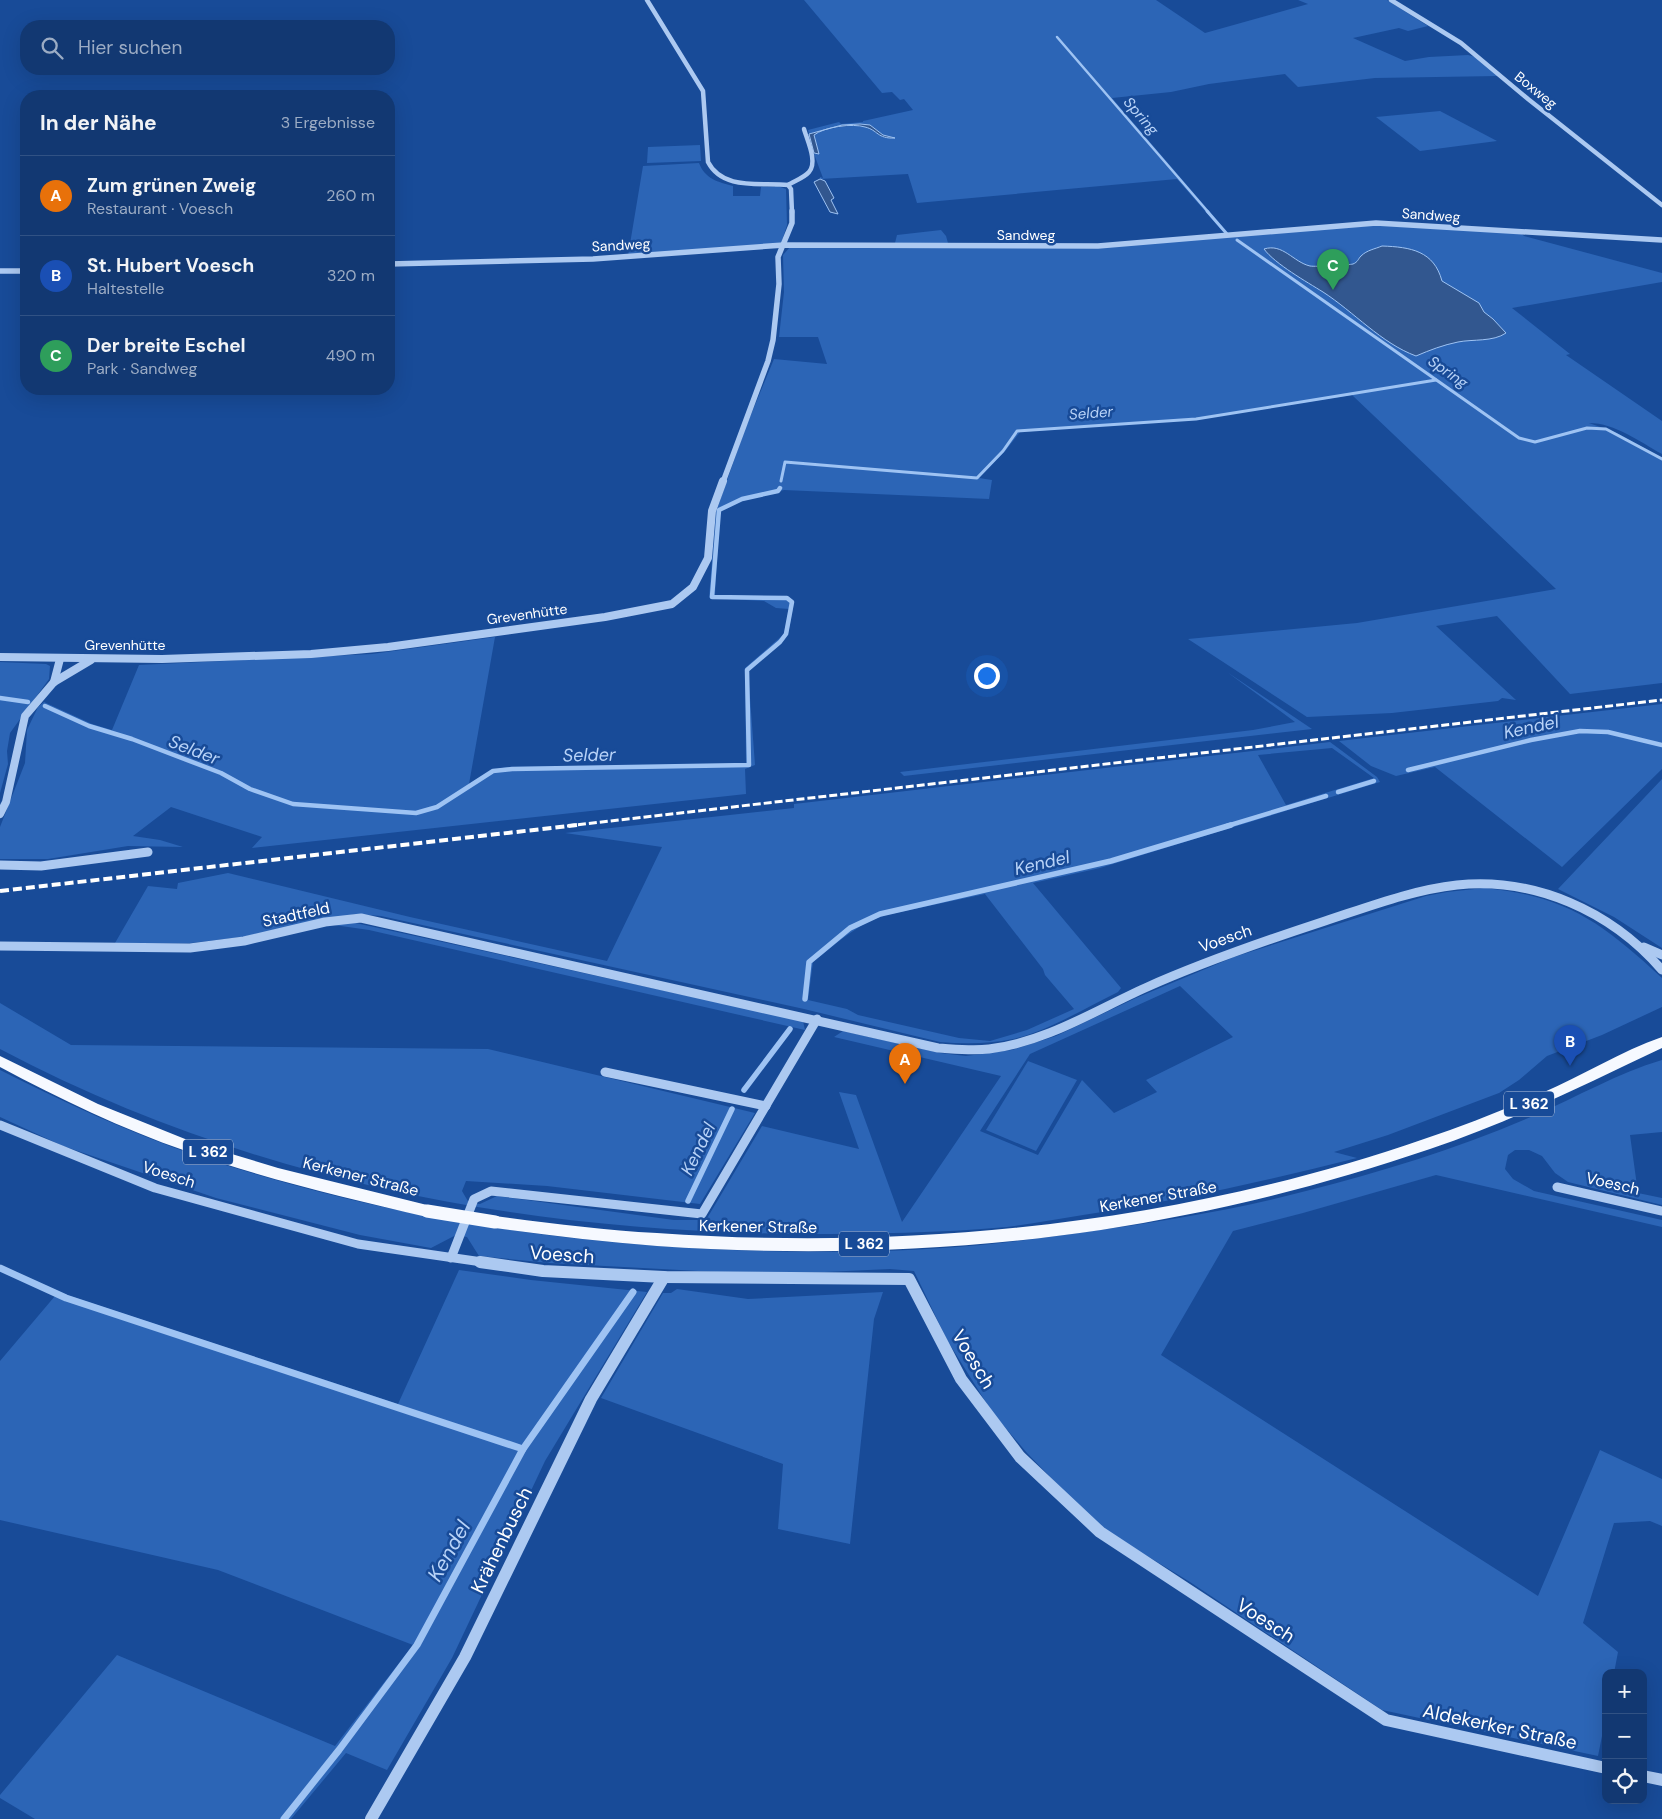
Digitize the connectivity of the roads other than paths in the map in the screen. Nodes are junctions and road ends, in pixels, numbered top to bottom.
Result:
1 (647, 0) edge
2 (1391, 0) edge
3 (804, 129) dead end
4 (788, 185) junction
5 (1662, 205) edge
6 (1662, 240) edge
7 (784, 245) junction
8 (395, 264) edge
9 (0, 271) edge
10 (20, 271) edge
11 (0, 657) edge
12 (60, 659) junction
13 (92, 660) junction
14 (54, 682) junction
15 (0, 814) edge
16 (148, 852) dead end
17 (0, 865) edge
18 (1640, 945) junction
19 (0, 946) edge
20 (1662, 955) edge
21 (593, 968) joint
22 (1662, 970) edge
23 (817, 1019) junction
24 (1661, 1043) edge
25 (0, 1061) edge
26 (605, 1072) dead end
27 (766, 1106) junction
28 (0, 1124) edge
29 (1557, 1187) dead end
30 (1662, 1211) edge
31 (452, 1258) junction
32 (664, 1277) junction
33 (1386, 1720) joint
34 (1602, 1767) edge
35 (1647, 1777) edge
36 (1662, 1780) edge
37 (371, 1819) edge

1 - 4 street
2 - 5 street, Boxweg
3 - 4 street
4 - 7 street, Grevenhütte
6 - 7 street, Sandweg
7 - 8 street, Sandweg
7 - 13 street, Grevenhütte
9 - 10 street
11 - 12 street, Grevenhütte
12 - 13 street, Grevenhütte
12 - 14 street
13 - 14 street
14 - 15 street
16 - 17 street
18 - 20 street, Voesch
18 - 22 street, Voesch
18 - 23 street, Voesch
19 - 21 street, Stadtfeld
21 - 23 street, Voesch
23 - 27 street
24 - 25 main road, Kerkener Straße / L 362, bridge
26 - 27 street
27 - 31 street
28 - 31 street, Voesch
29 - 30 street, Voesch
31 - 32 street, Voesch
32 - 33 street, Voesch
32 - 37 street, Krähenbusch
33 - 34 street, Aldekerker Straße
35 - 36 street

